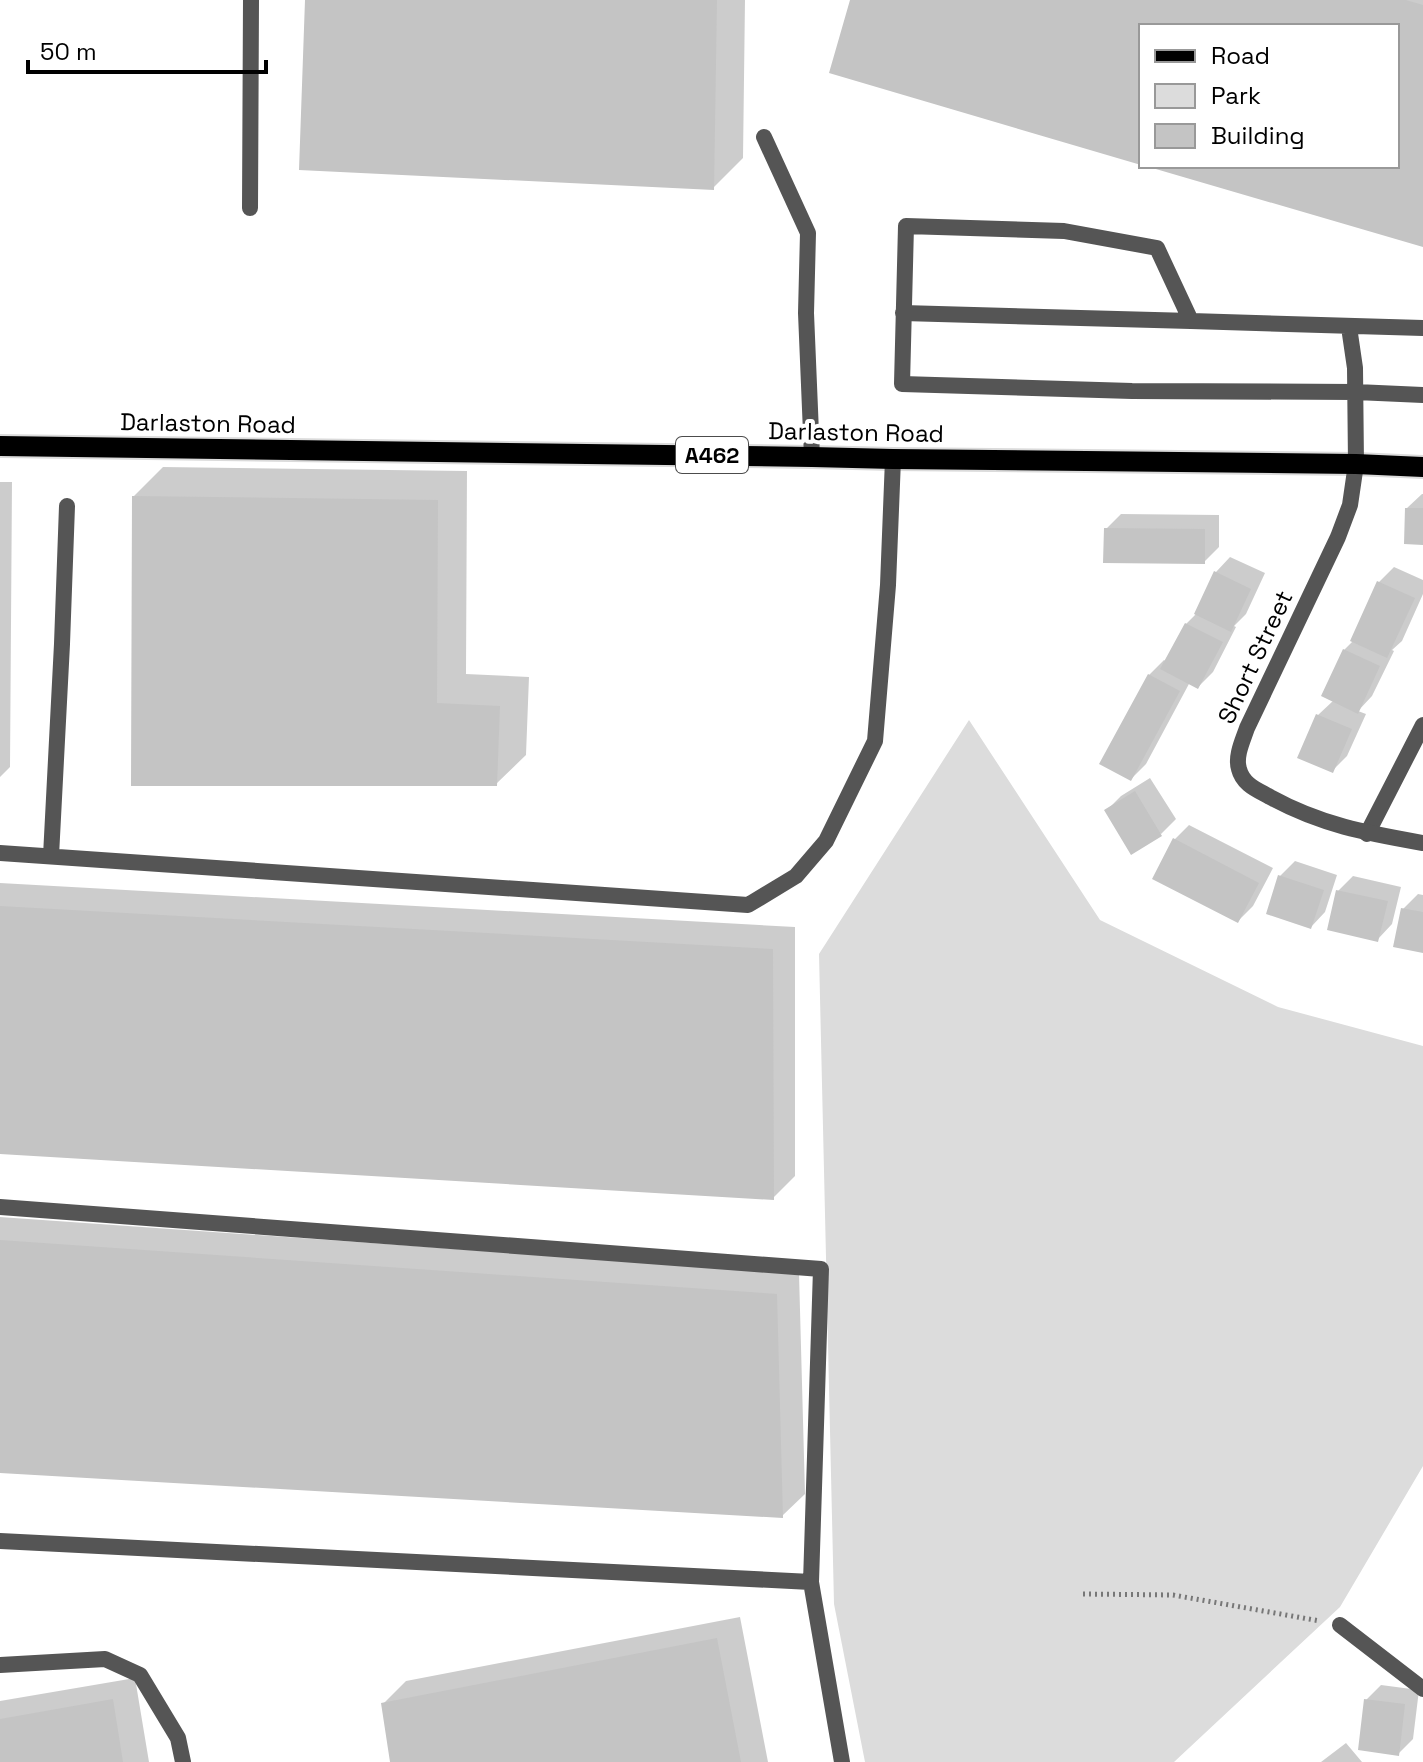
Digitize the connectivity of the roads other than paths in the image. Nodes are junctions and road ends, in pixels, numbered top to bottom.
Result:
1 (251, 0) edge
2 (764, 137) dead end
3 (250, 208) dead end
4 (903, 313) junction
5 (1191, 321) junction
6 (1349, 327) junction
7 (1423, 328) edge
8 (1356, 392) junction
9 (1423, 395) edge
10 (0, 446) edge
11 (812, 457) junction
12 (893, 459) junction
13 (1356, 464) junction
14 (1423, 467) edge
15 (67, 506) dead end
16 (1423, 725) edge
17 (1367, 834) junction
18 (1423, 843) edge
19 (0, 853) edge
20 (51, 856) junction
21 (0, 1207) edge
22 (0, 1541) edge
23 (811, 1582) junction
24 (1340, 1625) road end
25 (0, 1665) edge
26 (1423, 1689) edge
27 (183, 1762) edge
28 (842, 1762) edge

1 - 3 street
2 - 11 street
4 - 5 street
4 - 5 street
4 - 8 street
5 - 6 street
6 - 7 street
6 - 8 street, Short Street
8 - 9 street
8 - 13 street, Short Street
10 - 11 main road, Darlaston Road / A462
11 - 12 main road, Darlaston Road / A462
12 - 13 main road, Darlaston Road / A462
12 - 20 street
13 - 14 main road, Darlaston Road / A462
13 - 17 street, Short Street
15 - 20 street
16 - 17 street
17 - 18 street, Short Street
19 - 20 street
21 - 23 street
22 - 23 street
23 - 28 street
24 - 26 street
25 - 27 street

